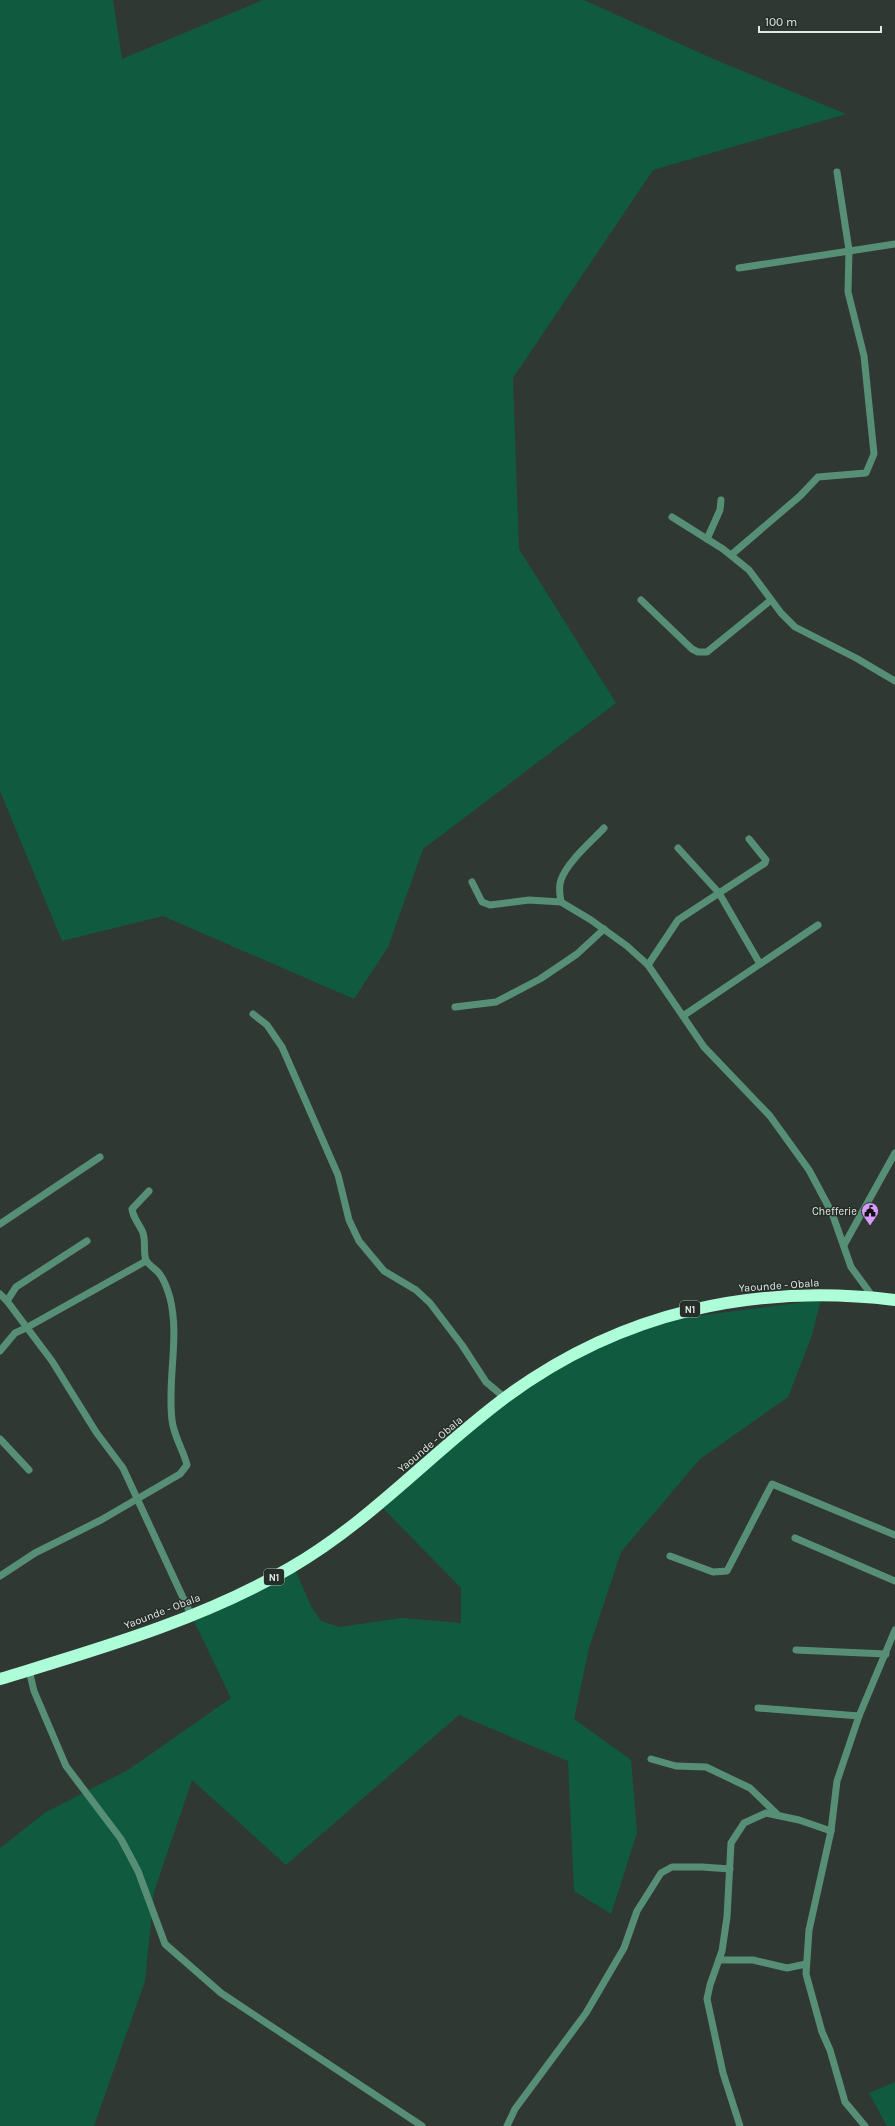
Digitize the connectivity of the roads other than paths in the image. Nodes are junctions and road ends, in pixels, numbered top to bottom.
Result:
1 (837, 172) dead end
2 (895, 244) edge
3 (850, 250) junction
4 (739, 268) dead end
5 (721, 500) dead end
6 (672, 517) dead end
7 (708, 539) junction
8 (731, 555) junction
9 (641, 600) dead end
10 (771, 600) junction
11 (895, 681) edge
12 (604, 828) dead end
13 (749, 839) dead end
14 (678, 848) dead end
15 (472, 882) dead end
16 (720, 893) junction
17 (560, 902) junction
18 (818, 925) dead end
19 (604, 929) junction
20 (760, 964) junction
21 (648, 965) junction
22 (455, 1007) dead end
23 (253, 1014) dead end
24 (683, 1016) junction
25 (895, 1153) edge
26 (100, 1157) dead end
27 (150, 1191) dead end
28 (0, 1224) edge
29 (87, 1241) dead end
30 (844, 1245) junction
31 (146, 1261) junction
32 (0, 1294) edge
33 (873, 1297) junction
34 (7, 1300) junction
35 (895, 1300) edge
36 (26, 1328) junction
37 (0, 1351) edge
38 (505, 1398) junction
39 (0, 1439) edge
40 (29, 1470) dead end
41 (136, 1498) junction
42 (895, 1535) edge
43 (795, 1538) dead end
44 (670, 1556) dead end
45 (0, 1576) edge
46 (895, 1581) edge
47 (191, 1615) junction
48 (895, 1630) edge
49 (893, 1642) edge
50 (796, 1650) dead end
51 (886, 1654) junction
52 (29, 1670) junction
53 (0, 1679) edge
54 (758, 1708) dead end
55 (859, 1716) junction
56 (651, 1759) dead end
57 (778, 1815) junction
58 (831, 1831) junction
59 (730, 1869) junction
60 (719, 1960) junction
61 (806, 1964) junction
62 (422, 2126) edge
63 (507, 2126) edge
64 (740, 2126) edge
65 (864, 2126) edge

1 - 3 street
2 - 3 street
3 - 4 street
3 - 8 street
5 - 7 street
6 - 7 street
7 - 8 street
8 - 10 street
9 - 10 street
10 - 11 street
12 - 17 street
13 - 16 street
14 - 16 street
15 - 17 street
16 - 20 street
16 - 21 street
17 - 19 street
18 - 20 street
19 - 21 street
19 - 22 street
20 - 24 street
21 - 24 street
23 - 38 street
24 - 30 street
25 - 30 street
26 - 28 street
27 - 31 street
29 - 34 street
30 - 33 street
31 - 36 street
31 - 41 street
32 - 34 street
33 - 35 highway, Yaounde - Obala / N1
33 - 38 highway, Yaounde - Obala / N1
34 - 36 street
36 - 37 street
36 - 41 street
38 - 47 highway, Yaounde - Obala / N1
39 - 40 street
41 - 45 street
41 - 47 street
42 - 44 street
43 - 46 street
47 - 52 highway, Yaounde - Obala / N1
48 - 49 street
49 - 51 street
50 - 51 street
51 - 55 street
52 - 53 highway, Yaounde - Obala / N1
52 - 62 street
54 - 55 street
55 - 58 street
56 - 57 street
57 - 58 street
57 - 59 street
58 - 61 street
59 - 60 street
59 - 63 street
60 - 61 street
60 - 64 street
61 - 65 street

